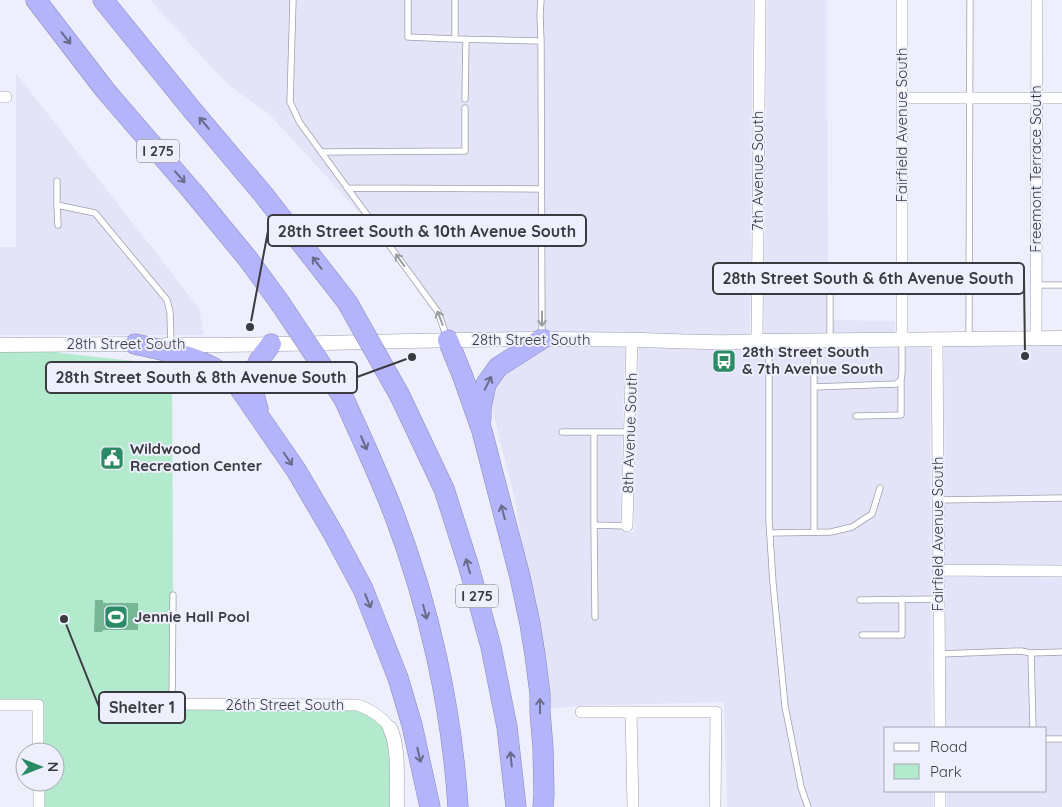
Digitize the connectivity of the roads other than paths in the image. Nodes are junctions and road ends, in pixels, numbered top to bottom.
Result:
1 (36, 0) edge
2 (103, 0) edge
3 (293, 0) edge
4 (408, 0) edge
5 (455, 0) edge
6 (541, 0) edge
7 (760, 0) edge
8 (902, 0) edge
9 (970, 0) edge
10 (1037, 0) edge
11 (455, 39) junction
12 (466, 39) junction
13 (541, 42) junction
14 (902, 98) junction
15 (970, 98) junction
16 (1036, 98) junction
17 (1062, 98) edge
18 (465, 99) dead end
19 (465, 108) dead end
20 (321, 152) junction
21 (57, 182) dead end
22 (347, 188) junction
23 (541, 189) junction
24 (57, 204) junction
25 (58, 225) dead end
26 (1062, 284) edge
27 (1036, 285) junction
28 (878, 289) dead end
29 (1036, 338) junction
30 (1062, 338) edge
31 (542, 339) junction
32 (937, 339) junction
33 (969, 339) junction
34 (448, 340) junction
35 (632, 340) junction
36 (814, 340) junction
37 (830, 340) junction
38 (902, 340) junction
39 (763, 341) junction
40 (135, 344) junction
41 (271, 344) junction
42 (0, 345) edge
43 (171, 345) junction
44 (901, 380) junction
45 (814, 387) junction
46 (856, 416) dead end
47 (262, 419) junction
48 (482, 430) junction
49 (562, 432) dead end
50 (594, 432) junction
51 (630, 432) junction
52 (880, 488) dead end
53 (1062, 498) edge
54 (938, 500) junction
55 (594, 525) junction
56 (627, 526) joint
57 (814, 532) junction
58 (770, 533) junction
59 (938, 570) junction
60 (1062, 571) edge
61 (173, 595) dead end
62 (902, 599) junction
63 (939, 599) junction
64 (860, 600) dead end
65 (594, 617) dead end
66 (862, 636) dead end
67 (1062, 652) edge
68 (1031, 653) junction
69 (939, 654) junction
70 (172, 704) joint
71 (0, 705) edge
72 (580, 712) dead end
73 (631, 712) junction
74 (940, 727) edge
75 (1033, 727) edge
76 (390, 728) joint
77 (1047, 739) edge
78 (1062, 739) edge
79 (38, 742) edge
80 (38, 792) edge
81 (940, 792) edge
82 (38, 807) edge
83 (397, 807) edge
84 (430, 807) edge
85 (458, 807) edge
86 (516, 807) edge
87 (543, 807) edge
88 (633, 807) edge
89 (715, 807) edge
90 (808, 807) edge
91 (940, 807) edge

1 -> 85 highway, I 275, bridge
86 -> 2 highway, I 275, bridge
3 - 20 lane
4 - 11 lane
5 - 11 lane
6 - 13 lane
7 - 39 street, 7th Avenue South
8 - 14 street, Fairfield Avenue South
9 - 15 lane
10 - 16 street, Freemont Terrace South
11 - 12 lane
12 - 13 lane
12 - 18 lane
13 - 23 lane
14 - 15 street
14 - 38 street, Fairfield Avenue South
15 - 16 street
15 - 33 lane
16 - 17 street
16 - 27 street, Freemont Terrace South
19 - 20 lane
20 - 22 lane
21 - 24 lane
22 - 23 lane
34 -> 22 lane
23 -> 31 lane
24 - 25 lane
24 - 43 lane
26 - 27 lane
27 - 29 street, Freemont Terrace South
28 - 37 lane
29 - 30 street, 28th Street South
29 - 33 street, 28th Street South
31 - 34 street, 28th Street South
31 - 35 street, 28th Street South
48 -> 31 highway
32 - 33 street, 28th Street South
32 - 38 street, 28th Street South
32 - 54 street, Fairfield Avenue South
34 - 41 street, 28th Street South
34 - 48 highway
35 - 39 street, 28th Street South
35 - 51 street, 8th Avenue South
36 - 37 street, 28th Street South
36 - 39 street, 28th Street South
36 - 45 lane
37 - 38 street, 28th Street South
38 - 44 lane
39 - 58 lane
40 - 42 street, 28th Street South
40 - 43 street, 28th Street South
40 - 47 highway
41 - 43 street, 28th Street South
41 - 47 highway
44 - 45 lane
44 - 46 lane
45 - 57 lane
47 -> 84 highway
87 -> 48 highway
49 - 50 lane
50 - 51 lane
50 - 55 lane
51 - 56 street, 8th Avenue South
52 - 57 lane
53 - 54 lane
54 - 59 street, Fairfield Avenue South
55 - 56 lane
55 - 65 lane
57 - 58 lane
58 - 90 lane
59 - 60 street
59 - 63 street, Fairfield Avenue South
61 - 70 lane
62 - 63 lane
62 - 64 lane
62 - 66 lane
63 - 69 street, Fairfield Avenue South
67 - 68 lane
68 - 69 lane
68 - 75 lane
69 - 74 street, Fairfield Avenue South
70 - 76 street, 26th Street South
71 - 79 street
72 - 73 street
73 - 88 street
73 - 89 street
76 - 83 street
77 - 78 lane
80 - 82 street
81 - 91 street

